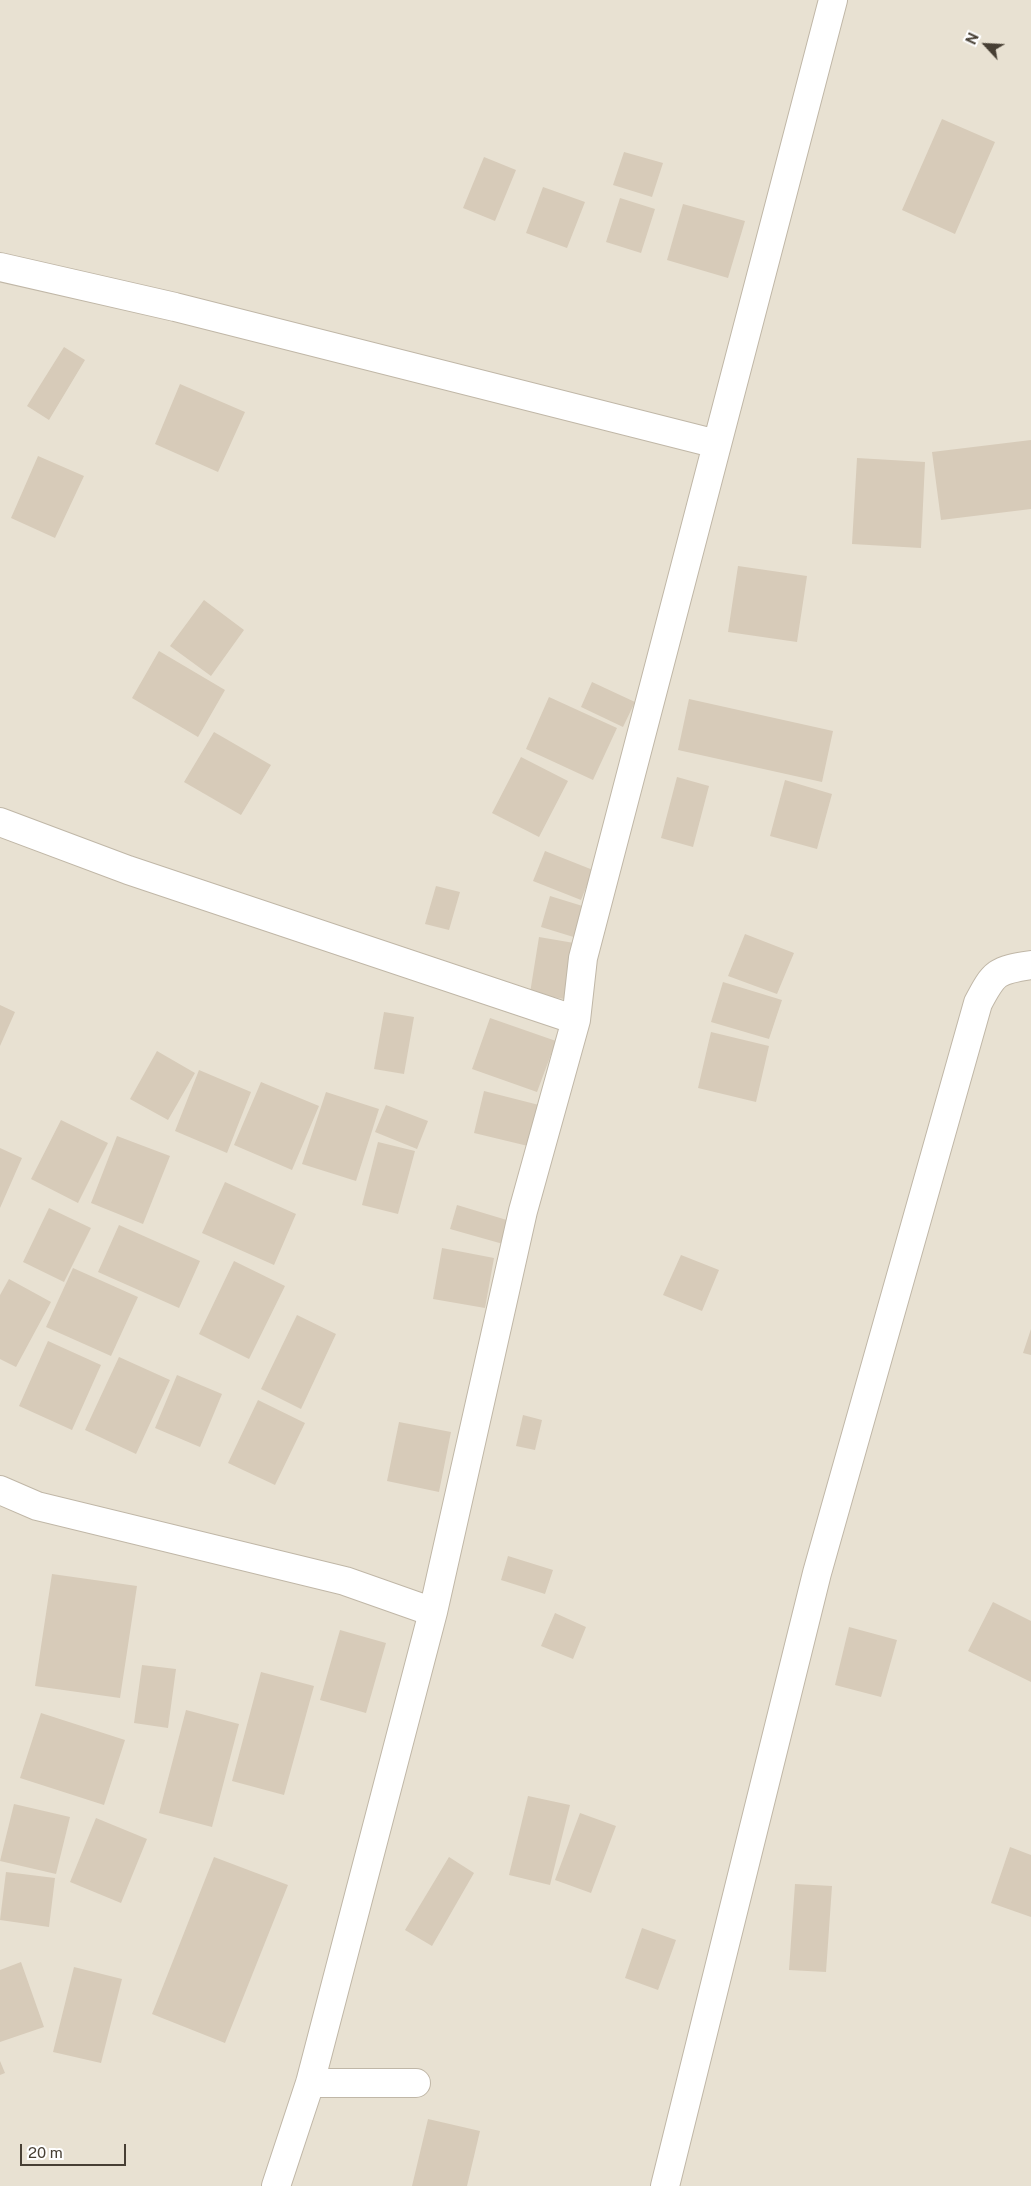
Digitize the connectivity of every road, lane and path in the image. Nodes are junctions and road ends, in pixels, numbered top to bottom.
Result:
1 (833, 0) edge
2 (0, 267) edge
3 (717, 444) junction
4 (0, 822) edge
5 (1031, 965) edge
6 (576, 1020) junction
7 (0, 1490) edge
8 (433, 1612) junction
9 (310, 2083) junction
10 (416, 2083) dead end
11 (276, 2186) edge
12 (665, 2186) edge

1 - 3 street
2 - 3 street
3 - 6 street
4 - 6 street
5 - 12 street
6 - 8 street
7 - 8 street
8 - 9 street
9 - 10 street
9 - 11 street

